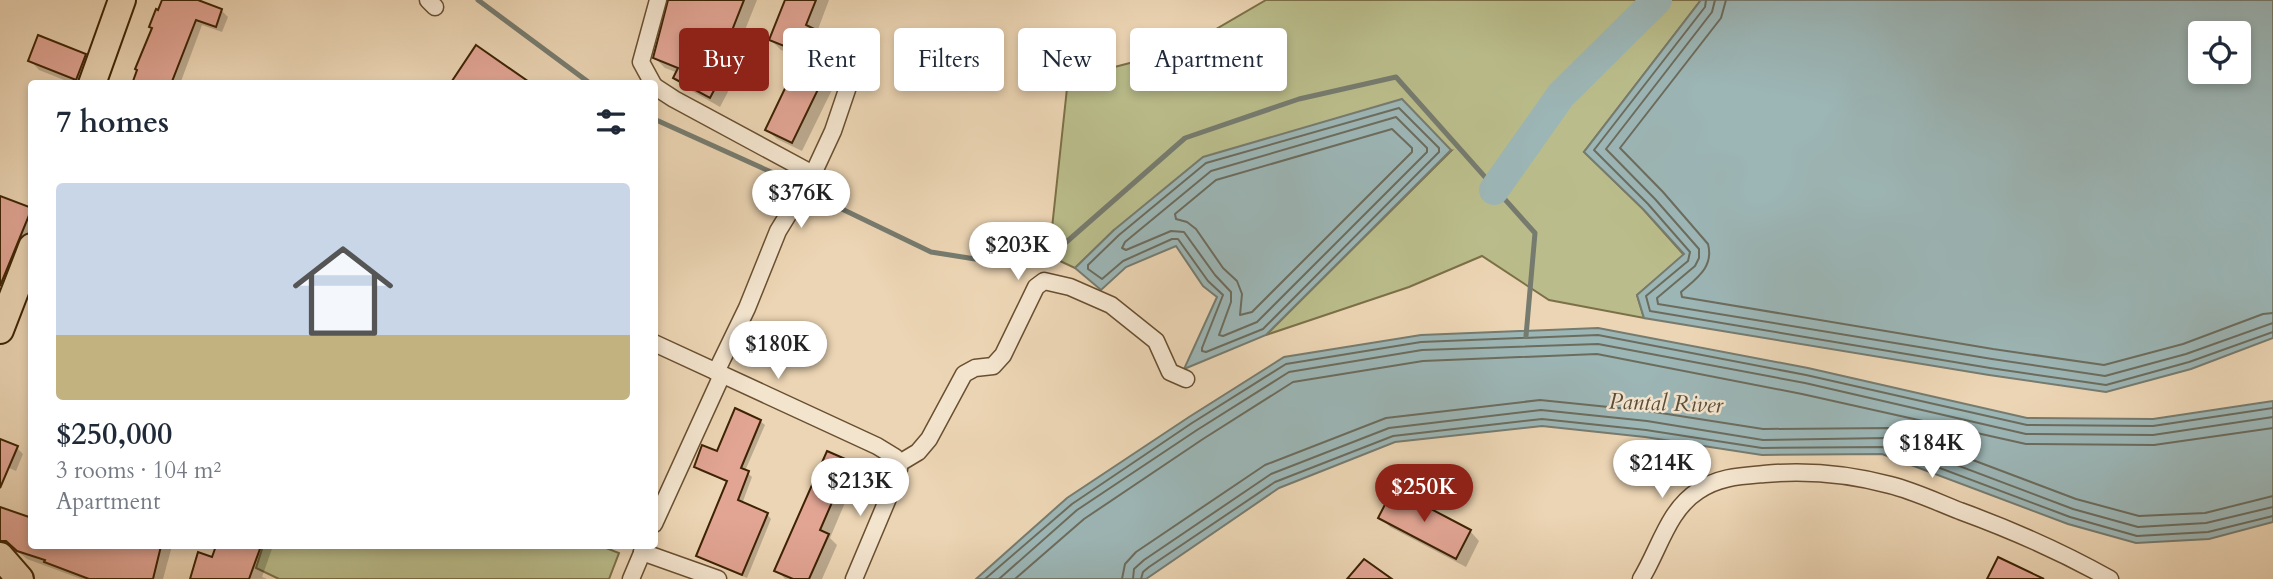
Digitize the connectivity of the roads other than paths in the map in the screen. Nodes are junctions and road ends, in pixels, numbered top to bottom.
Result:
1 (122, 0) edge
2 (658, 0) edge
3 (94, 80) edge
4 (651, 80) edge
5 (658, 88) edge
6 (847, 91) edge
7 (813, 174) junction
8 (28, 257) edge
9 (0, 330) edge
10 (658, 346) edge
11 (719, 373) junction
12 (1186, 379) dead end
13 (898, 464) junction
14 (658, 515) edge
15 (643, 549) edge
16 (0, 556) edge
17 (0, 576) edge
18 (10, 579) edge
19 (20, 579) edge
20 (631, 579) edge
21 (718, 579) edge
22 (854, 579) edge
23 (1641, 579) edge
24 (2110, 579) edge

1 - 3 main road
2 - 4 street
5 - 7 street
6 - 7 street
7 - 11 street
8 - 9 main road
10 - 11 street
11 - 13 street
11 - 14 street
12 - 13 street
13 - 22 street
15 - 20 street
15 - 21 street
16 - 19 main road
17 - 18 main road
23 - 24 street

